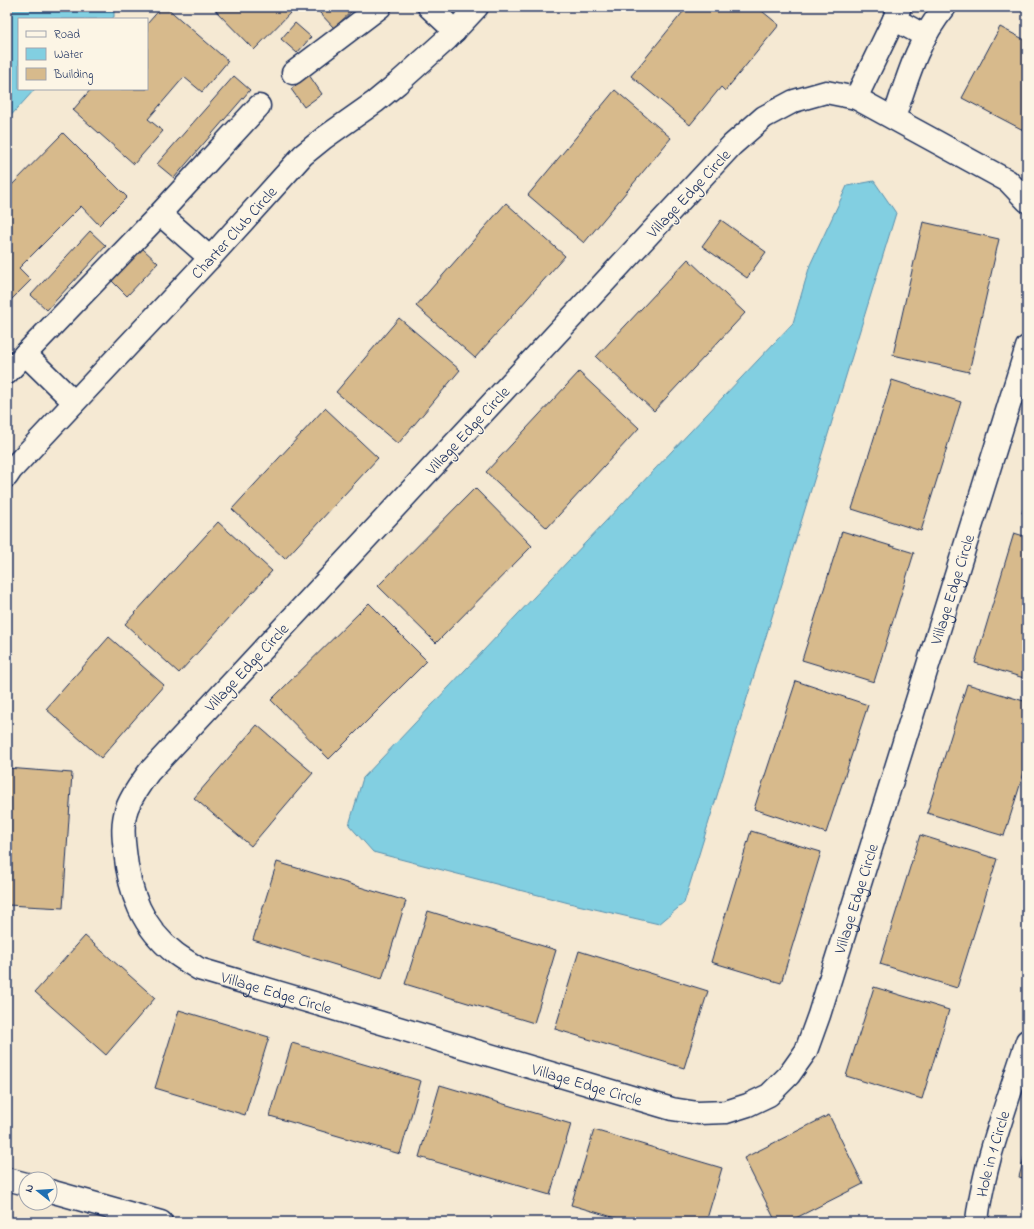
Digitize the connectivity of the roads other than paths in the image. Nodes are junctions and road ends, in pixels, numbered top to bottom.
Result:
1 (380, 7) edge
2 (429, 7) edge
3 (477, 7) edge
4 (945, 7) edge
5 (897, 13) edge
6 (455, 30) junction
7 (925, 36) junction
8 (293, 72) dead end
9 (856, 98) junction
10 (259, 106) dead end
11 (894, 118) junction
12 (1027, 201) edge
13 (160, 214) junction
14 (210, 258) junction
15 (1027, 347) edge
16 (25, 354) junction
17 (7, 373) edge
18 (74, 402) junction
19 (7, 476) edge
20 (1027, 1041) edge
21 (7, 1178) edge
22 (18, 1181) edge
23 (58, 1193) edge
24 (160, 1222) edge
25 (977, 1222) edge

1 - 8 street
2 - 6 street
3 - 6 street, Charter Club Circle
4 - 7 street
5 - 7 street
5 - 9 street
6 - 14 street, Charter Club Circle
7 - 11 street
9 - 11 street, Village Edge Circle
9 - 15 street, Village Edge Circle
10 - 13 street
11 - 12 street, Village Edge Circle
13 - 14 street
13 - 16 street
14 - 18 street, Charter Club Circle
16 - 17 street
16 - 18 street
18 - 19 street, Charter Club Circle
20 - 25 street, Hole in 1 Circle
21 - 22 street
23 - 24 street

